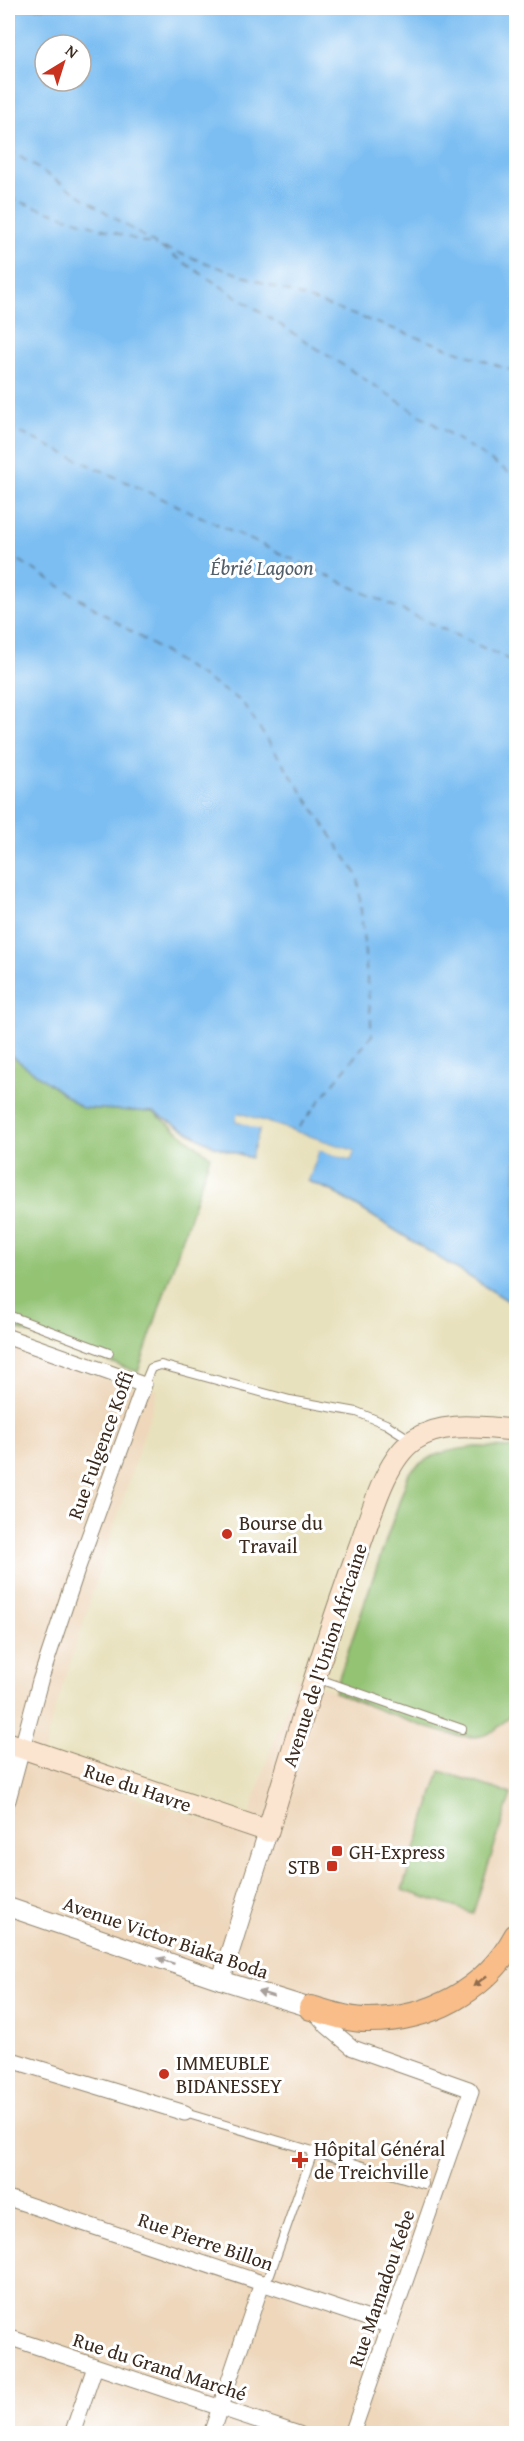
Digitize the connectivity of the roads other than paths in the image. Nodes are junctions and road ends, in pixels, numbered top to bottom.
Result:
1 (8, 1315) edge
2 (8, 1337) edge
3 (109, 1353) dead end
4 (144, 1385) junction
5 (516, 1430) edge
6 (413, 1441) junction
7 (314, 1677) junction
8 (462, 1729) dead end
9 (15, 1745) edge
10 (8, 1800) edge
11 (268, 1831) junction
12 (8, 1907) edge
13 (516, 1936) edge
14 (221, 1980) junction
15 (311, 2008) junction
16 (8, 2059) edge
17 (185, 2113) joint
18 (313, 2152) junction
19 (424, 2184) dead end
20 (8, 2198) edge
21 (262, 2283) junction
22 (390, 2326) junction
23 (8, 2337) edge
24 (95, 2367) junction
25 (221, 2408) junction
26 (72, 2433) edge
27 (211, 2433) edge
28 (299, 2433) edge
29 (352, 2433) edge

1 - 3 lane
2 - 4 street
4 - 6 lane, Rue Fulgence Koffi
4 - 9 street, Rue Fulgence Koffi
5 - 6 main road, Avenue de l'Union Africaine
6 - 7 main road, Avenue de l'Union Africaine
7 - 8 lane
7 - 11 main road, Avenue de l'Union Africaine
9 - 10 street, Rue Fulgence Koffi
9 - 11 main road, Rue du Havre
11 - 14 street, Avenue de l'Union Africaine
14 -> 12 street, Avenue Victor Biaka Boda
13 -> 15 highway
15 -> 14 street, Avenue Victor Biaka Boda
15 - 22 street, Rue Mamadou Kebe
16 - 17 street
17 - 18 lane
18 - 19 lane
18 - 21 lane
20 - 21 street, Rue Pierre Billon
21 - 22 street, Rue Pierre Billon
21 - 25 street
22 - 29 street, Rue Mamadou Kebe
23 - 24 street, Rue du Grand Marché
24 - 25 street, Rue du Grand Marché
24 - 26 street
25 - 27 street
25 - 28 street, Rue du Grand Marché

